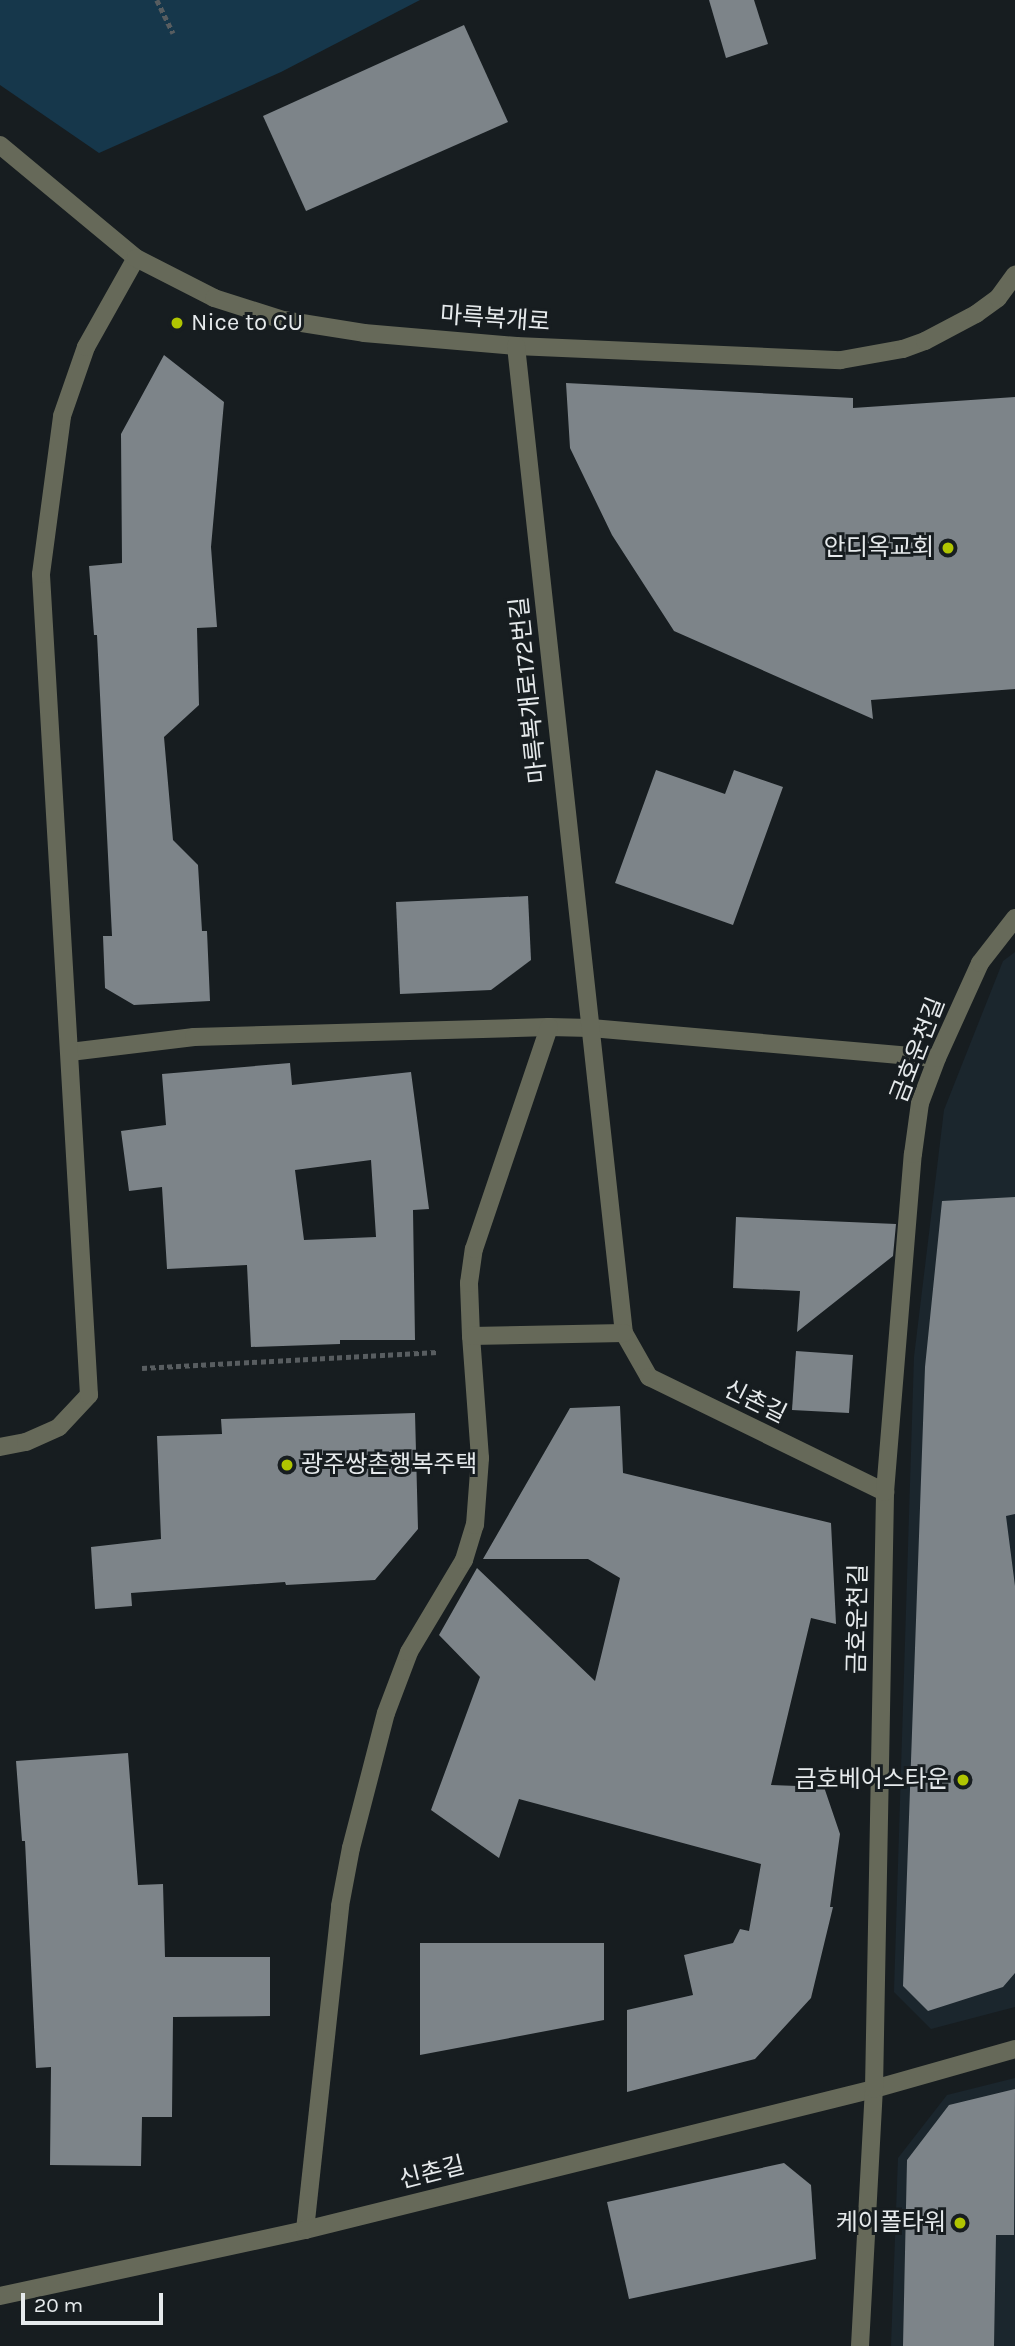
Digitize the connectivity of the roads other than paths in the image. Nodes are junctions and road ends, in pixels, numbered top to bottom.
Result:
1 (0, 145) edge
2 (136, 258) junction
3 (1015, 275) edge
4 (516, 346) junction
5 (1015, 918) edge
6 (549, 1027) junction
7 (591, 1028) junction
8 (70, 1052) junction
9 (937, 1058) junction
10 (624, 1333) junction
11 (471, 1343) junction
12 (0, 1447) edge
13 (885, 1492) junction
14 (1015, 2049) edge
15 (874, 2089) junction
16 (305, 2230) junction
17 (0, 2296) edge
18 (860, 2346) edge

1 - 2 street, 마륵복개로
2 - 4 street, 마륵복개로
2 - 8 street
3 - 4 street, 마륵복개로
4 - 7 street, 마륵복개로172번길
5 - 9 street, 금호운천길
6 - 7 street
6 - 8 street
6 - 11 street
7 - 9 street
7 - 10 street, 마륵복개로172번길
8 - 12 street
9 - 13 street, 금호운천길
10 - 11 street
10 - 13 street, 신촌길
11 - 16 street
13 - 15 street, 금호운천길
14 - 15 street, 신촌길
15 - 16 street, 신촌길
15 - 18 street, 금호운천길
16 - 17 street, 신촌길

